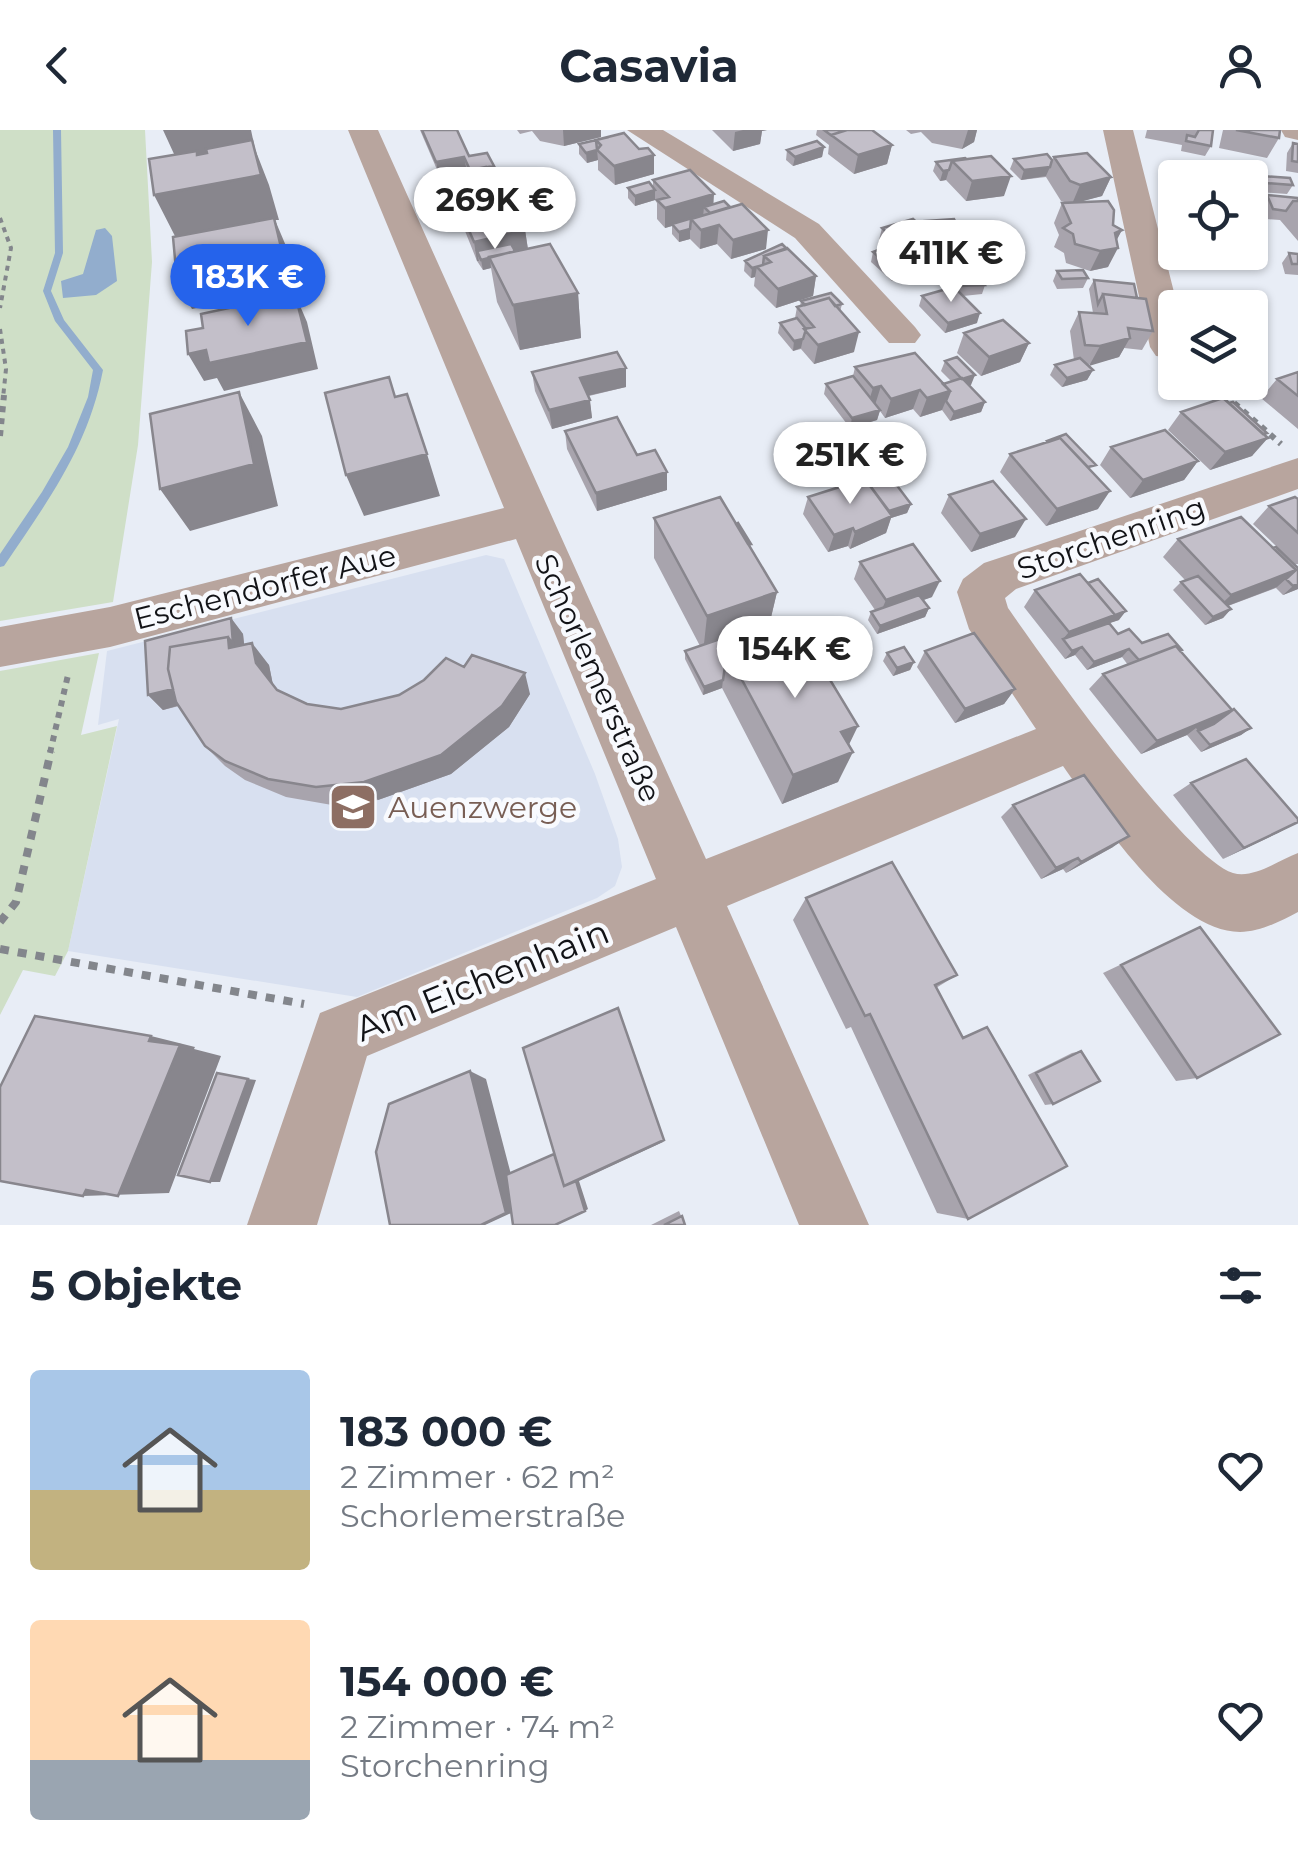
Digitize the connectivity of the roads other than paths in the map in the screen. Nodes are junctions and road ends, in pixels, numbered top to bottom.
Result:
1 (363, 130) edge
2 (642, 130) edge
3 (1118, 130) edge
4 (1158, 300) edge
5 (902, 335) dead end
6 (1291, 460) edge
7 (528, 519) junction
8 (0, 647) edge
9 (1073, 738) junction
10 (1296, 885) edge
11 (694, 893) junction
12 (282, 1225) edge
13 (834, 1225) edge

1 - 7 street, Schorlemerstraße
2 - 5 street
3 - 4 street
6 - 9 street, Storchenring
7 - 8 street, Eschendorfer Aue
7 - 11 street, Schorlemerstraße
9 - 10 street, Storchenring
9 - 11 street
11 - 12 street, Am Eichenhain
11 - 13 street, Schorlemerstraße

